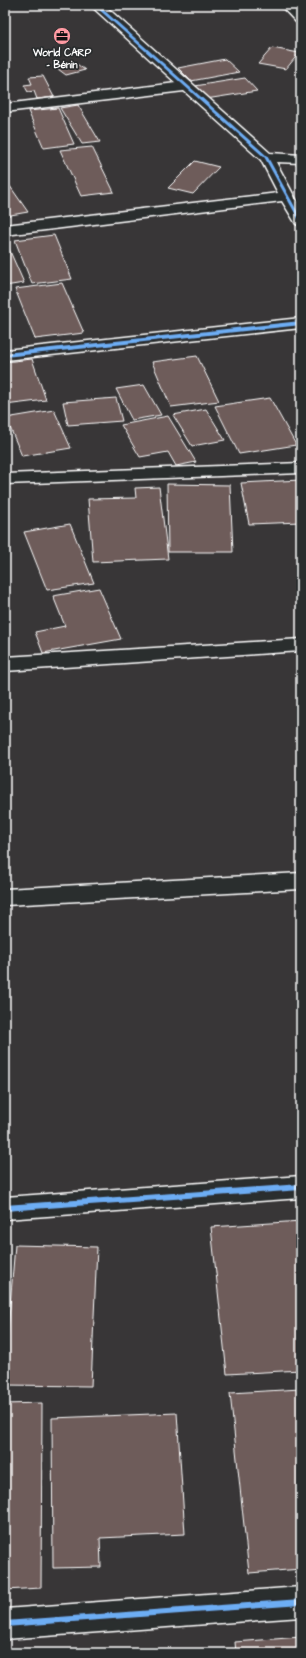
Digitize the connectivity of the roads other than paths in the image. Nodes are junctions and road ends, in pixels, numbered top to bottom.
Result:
1 (96, 5) edge
2 (188, 86) junction
3 (5, 108) edge
4 (266, 157) junction
5 (301, 159) edge
6 (286, 196) junction
7 (301, 220) edge
8 (5, 230) edge
9 (301, 323) edge
10 (5, 355) edge
11 (301, 468) edge
12 (5, 480) edge
13 (301, 646) edge
14 (5, 664) edge
15 (301, 881) edge
16 (5, 897) edge
17 (301, 1187) edge
18 (5, 1208) edge
19 (301, 1602) edge
20 (5, 1624) edge

1 - 2 street
2 - 3 street
2 - 4 street
4 - 5 street
4 - 6 street
6 - 7 street
6 - 8 street
9 - 10 street
11 - 12 street
13 - 14 street
15 - 16 street
17 - 18 street
19 - 20 street

